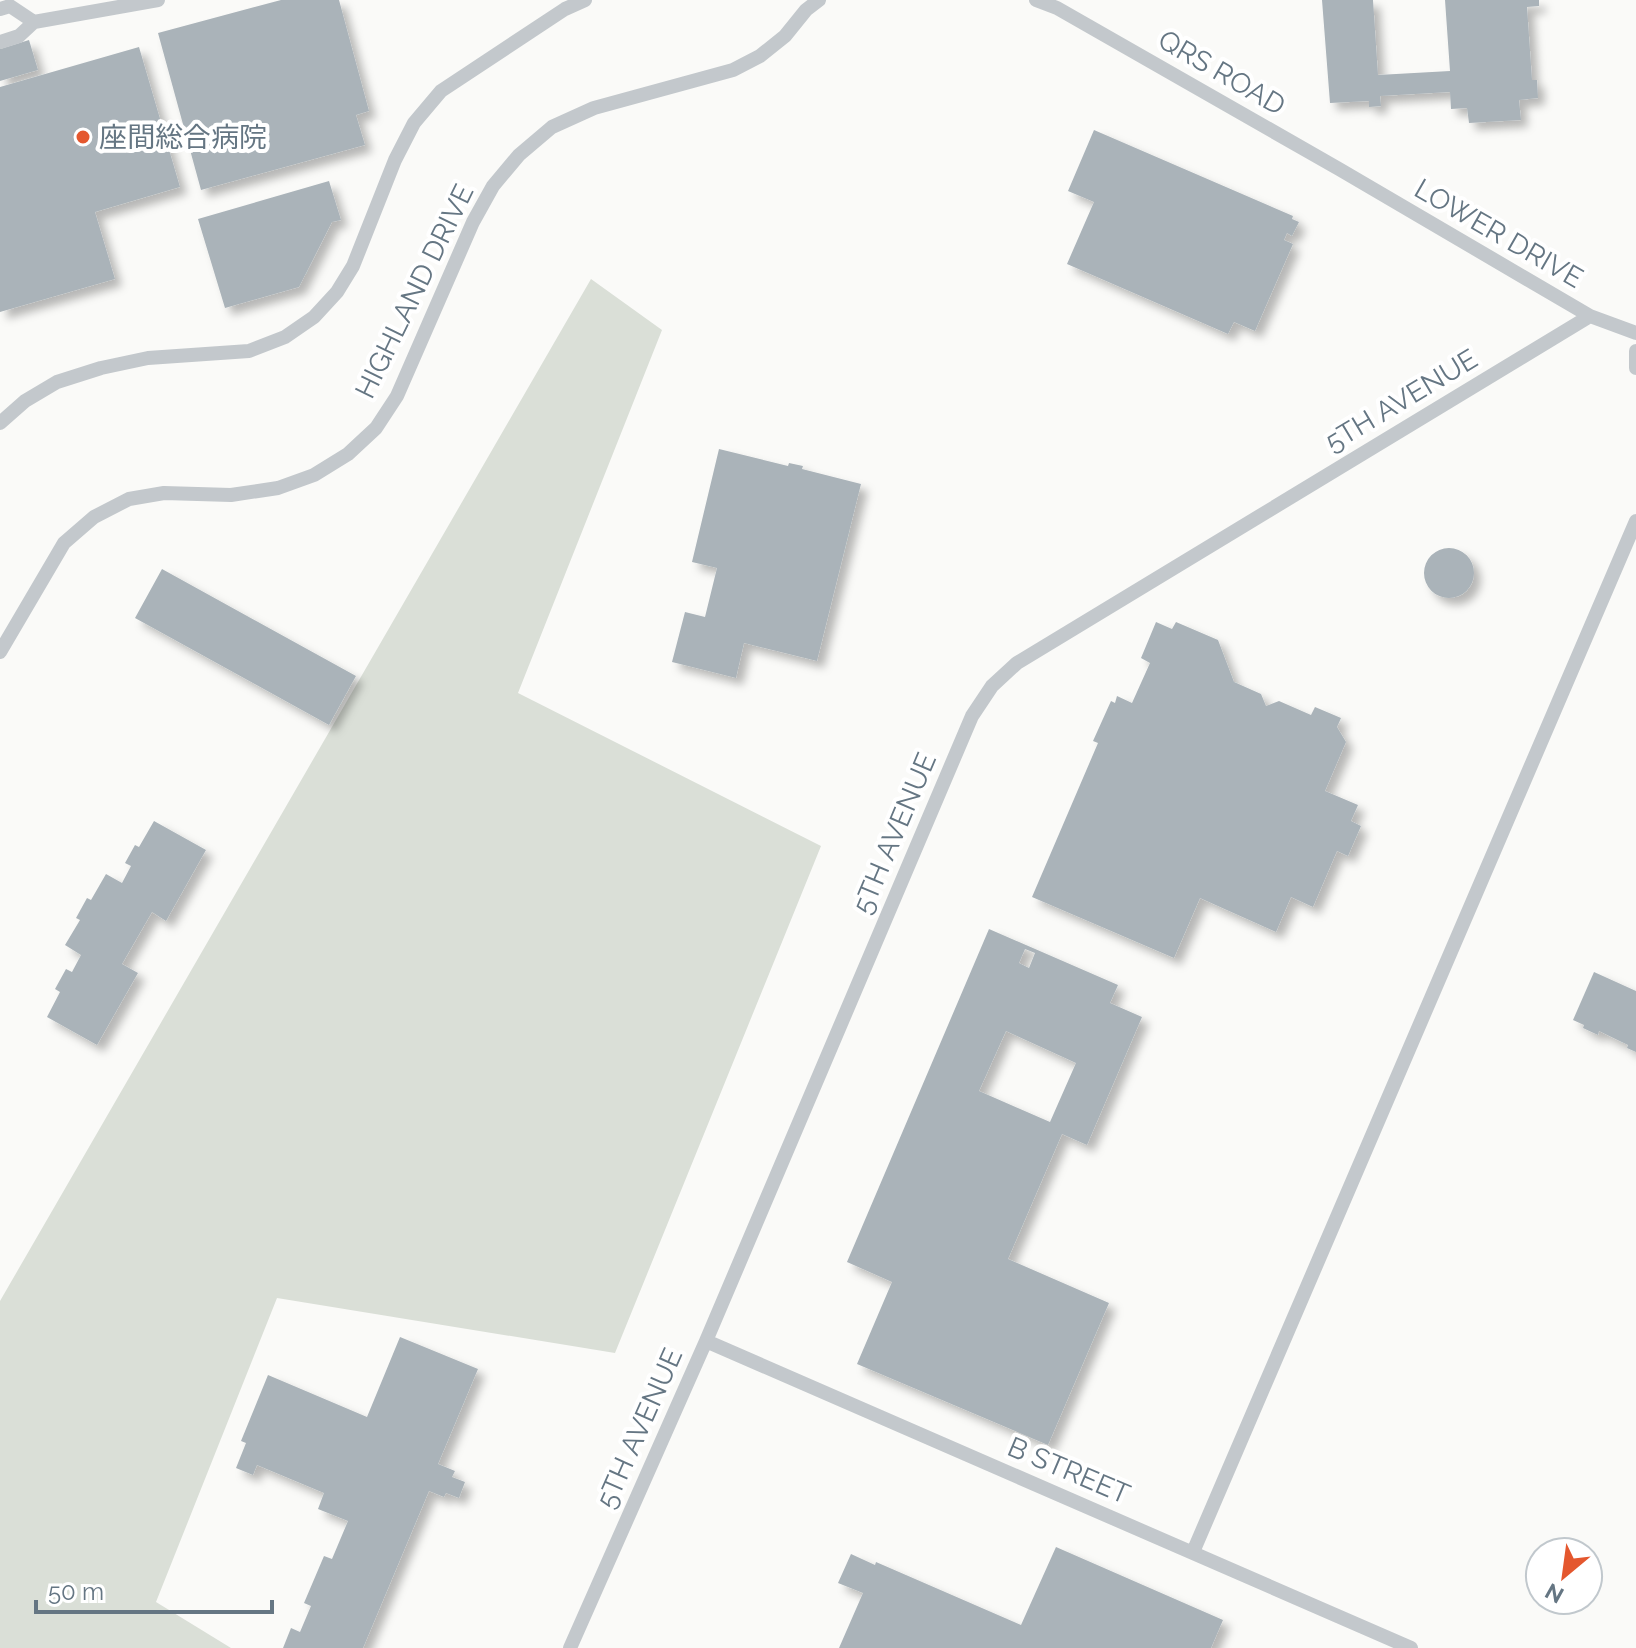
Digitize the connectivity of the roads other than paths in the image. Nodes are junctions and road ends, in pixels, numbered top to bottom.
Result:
1 (158, 0) edge
2 (585, 0) edge
3 (819, 0) edge
4 (1036, 0) edge
5 (0, 9) edge
6 (34, 22) junction
7 (0, 42) edge
8 (1339, 169) joint
9 (1590, 316) junction
10 (1636, 333) edge
11 (1636, 351) edge
12 (1636, 368) edge
13 (0, 423) edge
14 (1636, 521) edge
15 (0, 652) edge
16 (706, 1341) junction
17 (1193, 1552) junction
18 (570, 1648) edge
19 (1411, 1648) edge

1 - 6 lane
2 - 13 lane
3 - 15 lane, HIGHLAND DRIVE
4 - 8 lane, QRS ROAD
5 - 6 lane
6 - 7 lane
8 - 9 lane, LOWER DRIVE
9 - 10 lane, LOWER DRIVE
9 - 16 lane, 5TH AVENUE
11 - 12 lane
14 - 17 lane
16 - 17 lane, B STREET
16 - 18 lane, 5TH AVENUE
17 - 19 lane, B STREET

